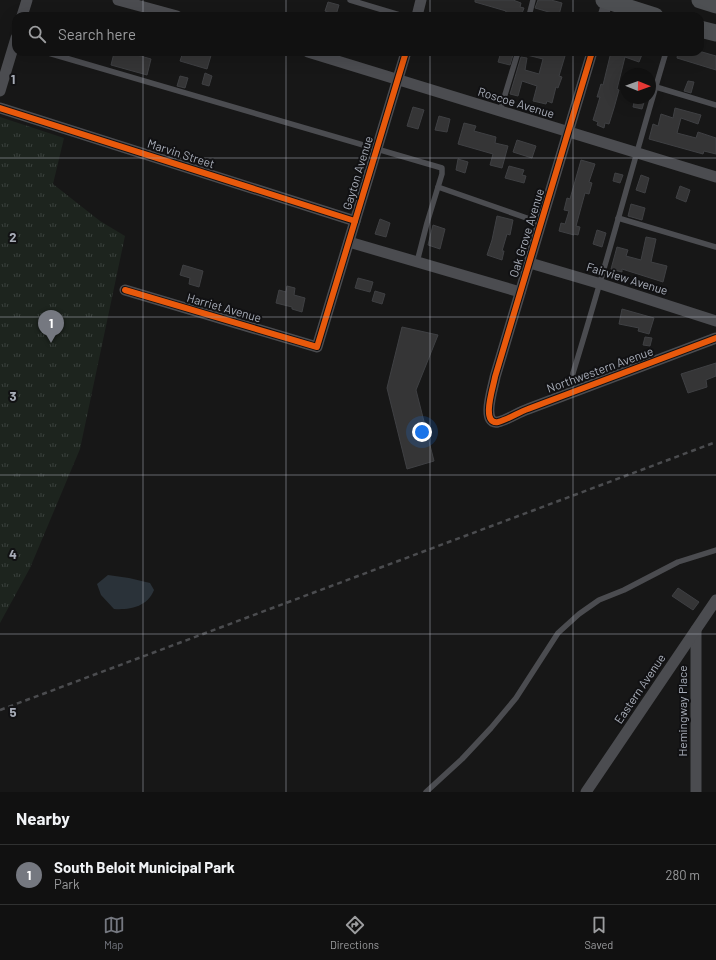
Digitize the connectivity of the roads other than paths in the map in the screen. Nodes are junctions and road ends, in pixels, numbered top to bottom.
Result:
1 (27, 0) edge
2 (118, 0) edge
3 (350, 0) edge
4 (421, 0) edge
5 (533, 0) edge
6 (700, 0) edge
7 (606, 4) edge
8 (716, 5) edge
9 (23, 12) edge
10 (162, 12) edge
11 (390, 12) edge
12 (418, 12) edge
13 (530, 12) edge
14 (639, 12) edge
15 (704, 30) edge
16 (716, 33) edge
17 (12, 52) edge
18 (59, 56) edge
19 (321, 56) edge
20 (405, 56) edge
21 (517, 56) edge
22 (591, 56) edge
23 (665, 56) edge
24 (398, 80) junction
25 (656, 87) joint
26 (0, 91) edge
27 (651, 104) edge
28 (716, 105) edge
29 (0, 108) edge
30 (500, 111) junction
31 (568, 132) junction
32 (377, 149) junction
33 (636, 153) junction
34 (716, 177) edge
35 (438, 187) junction
36 (618, 218) junction
37 (355, 221) junction
38 (541, 223) junction
39 (349, 242) junction
40 (716, 247) edge
41 (417, 262) junction
42 (530, 263) junction
43 (600, 284) junction
44 (125, 290) dead end
45 (520, 292) junction
46 (716, 321) edge
47 (716, 338) edge
48 (317, 347) joint
49 (574, 392) junction
50 (492, 420) joint
51 (716, 550) edge
52 (716, 600) edge
53 (696, 630) junction
54 (426, 792) edge
55 (586, 792) edge
56 (696, 792) edge

1 - 9 street
2 - 10 street
3 - 11 lane
4 - 12 street
5 - 13 lane
6 - 8 main road
7 - 14 main road
15 - 16 main road
17 - 26 street
18 - 32 lane
19 - 24 street, Roscoe Avenue
20 - 24 street, Gayton Avenue
21 - 30 lane
22 - 31 street, Oak Grove Avenue
23 - 25 lane
24 - 30 street, Roscoe Avenue
24 - 32 street, Gayton Avenue
25 - 28 lane
27 - 33 lane
29 - 37 street, Marvin Street
30 - 31 street, Roscoe Avenue
31 - 33 street, Roscoe Avenue
31 - 38 street, Oak Grove Avenue
32 - 35 lane
32 - 37 street, Gayton Avenue
33 - 34 street, Roscoe Avenue
33 - 36 lane
35 - 38 lane
35 - 41 lane
36 - 40 lane
36 - 43 lane
37 - 39 street, Gayton Avenue
38 - 42 street, Oak Grove Avenue
39 - 41 street
39 - 48 street, Gayton Avenue
41 - 45 street
42 - 43 street, Fairview Avenue
42 - 45 street, Oak Grove Avenue
43 - 46 street, Fairview Avenue
43 - 49 lane
44 - 48 street, Harriet Avenue
45 - 50 street, Oak Grove Avenue
47 - 49 street, Northwestern Avenue
49 - 50 street, Northwestern Avenue
51 - 54 lane
52 - 53 street, Eastern Avenue
53 - 55 street, Eastern Avenue
53 - 56 street, Hemingway Place

